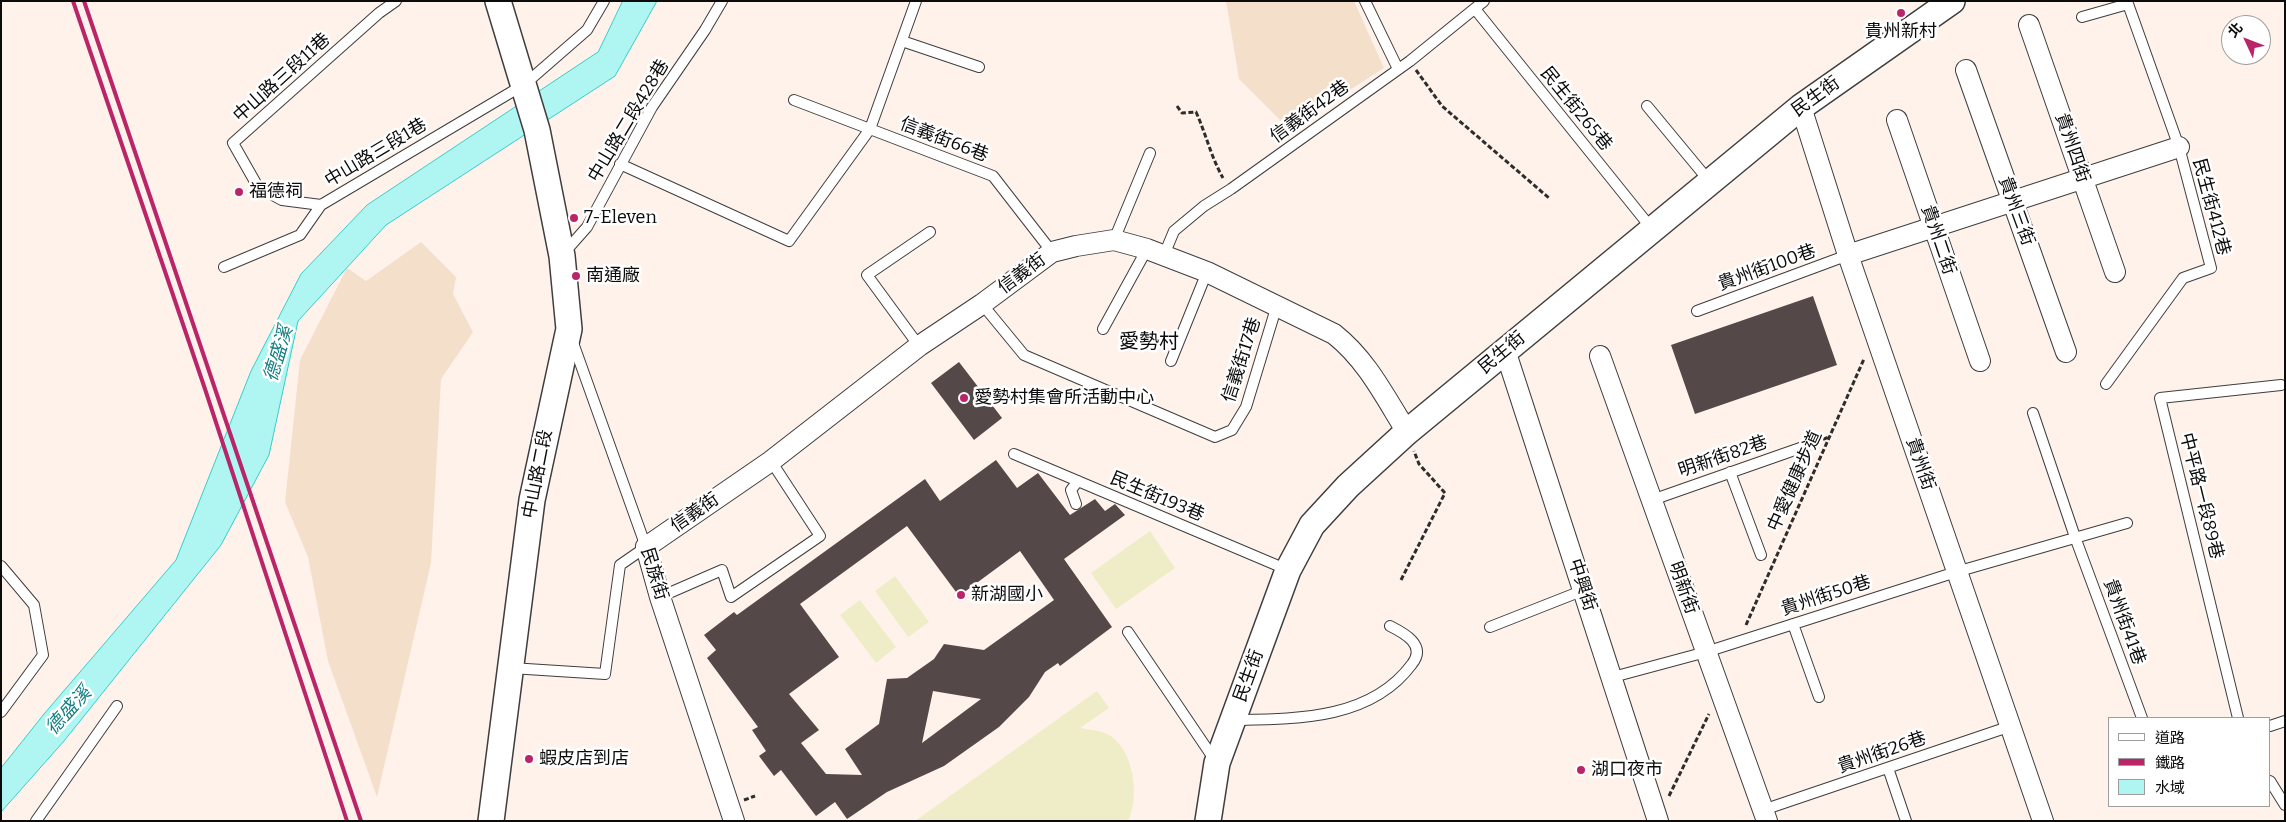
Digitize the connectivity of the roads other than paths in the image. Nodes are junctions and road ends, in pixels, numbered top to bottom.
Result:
1 (396, 1) edge
2 (498, 1) edge
3 (604, 1) edge
4 (722, 1) edge
5 (916, 1) edge
6 (1365, 1) edge
7 (1484, 1) edge
8 (1952, 1) edge
9 (2127, 3) edge
10 (1475, 8) junction
11 (2082, 17) dead end
12 (2029, 25) dead end
13 (902, 41) junction
14 (978, 67) dead end
15 (1398, 69) junction
16 (1966, 70) dead end
17 (525, 84) junction
18 (794, 100) dead end
19 (1647, 106) dead end
20 (1801, 106) junction
21 (1897, 120) dead end
22 (870, 129) junction
23 (2179, 147) junction
24 (1150, 153) dead end
25 (620, 164) junction
26 (2082, 177) junction
27 (1710, 182) junction
28 (2012, 200) junction
29 (320, 205) junction
30 (1934, 226) junction
31 (1652, 229) junction
32 (930, 232) dead end
33 (1114, 240) junction
34 (1052, 252) junction
35 (1156, 252) junction
36 (1848, 255) junction
37 (562, 256) junction
38 (224, 267) dead end
39 (1207, 272) junction
40 (2115, 272) dead end
41 (982, 304) junction
42 (1277, 305) junction
43 (1697, 311) dead end
44 (1103, 328) dead end
45 (569, 329) junction
46 (919, 346) junction
47 (1505, 350) junction
48 (2066, 352) dead end
49 (1600, 356) dead end
50 (1172, 361) dead end
51 (1980, 361) dead end
52 (2106, 384) dead end
53 (2281, 385) dead end
54 (2033, 413) dead end
55 (1407, 432) junction
56 (1806, 446) dead end
57 (1014, 454) dead end
58 (771, 460) junction
59 (1730, 472) junction
60 (1078, 481) junction
61 (1652, 500) junction
62 (1076, 504) dead end
63 (2127, 523) dead end
64 (2075, 537) junction
65 (646, 547) junction
66 (1761, 555) dead end
67 (1, 566) edge
68 (1288, 570) junction
69 (1956, 572) junction
70 (1584, 590) junction
71 (660, 597) junction
72 (1793, 624) junction
73 (1390, 626) dead end
74 (1490, 627) dead end
75 (1128, 632) dead end
76 (1706, 652) junction
77 (510, 668) junction
78 (1613, 677) junction
79 (1819, 697) dead end
80 (117, 706) dead end
81 (1, 712) edge
82 (2142, 717) edge
83 (2238, 717) edge
84 (1232, 720) junction
85 (2285, 721) edge
86 (2010, 726) junction
87 (2271, 726) edge
88 (1217, 763) junction
89 (1888, 768) junction
90 (2271, 783) edge
91 (2285, 805) edge
92 (1765, 815) edge
93 (1658, 820) edge
94 (36, 821) edge
95 (491, 821) edge
96 (734, 821) edge
97 (1208, 821) edge
98 (1906, 821) edge
99 (2043, 821) edge

1 - 29 lane, 中山路三段11巷
2 - 17 street, 中山路二段
3 - 17 lane, 中山路三段1巷
4 - 25 lane, 中山路二段428巷
5 - 13 lane
6 - 15 lane
7 - 10 lane, 信義街42巷
8 - 20 street, 民生街
9 - 11 lane, 民生街412巷
9 - 23 lane, 民生街412巷
10 - 15 lane, 信義街42巷
10 - 31 lane, 民生街265巷
12 - 26 street, 貴州四街
13 - 14 lane
13 - 22 lane
15 - 35 lane, 信義街42巷
16 - 28 street, 貴州三街
17 - 29 lane, 中山路三段1巷
17 - 37 street, 中山路二段
18 - 22 lane, 信義街66巷
19 - 27 lane
20 - 27 street, 民生街
20 - 36 street, 貴州街
21 - 30 street, 貴州二街
22 - 25 lane
22 - 34 lane, 信義街66巷
23 - 26 street
23 - 52 lane, 民生街412巷
24 - 33 lane
25 - 37 lane, 中山路二段428巷
26 - 28 street
26 - 40 street, 貴州四街
27 - 31 street, 民生街
28 - 30 street
28 - 48 street, 貴州三街
29 - 38 lane, 中山路三段1巷
30 - 36 street
30 - 51 street, 貴州二街
31 - 47 street, 民生街
32 - 46 lane
33 - 34 street, 信義街
33 - 35 street, 信義街
34 - 41 street, 信義街
35 - 39 street, 信義街
35 - 44 lane, 信義街42巷
36 - 43 lane, 貴州街100巷
36 - 69 street, 貴州街
37 - 45 street, 中山路二段
39 - 42 street, 信義街
39 - 50 lane
41 - 42 lane, 信義街17巷
41 - 46 street, 信義街
42 - 55 street, 信義街
45 - 65 lane, 民族街
45 - 77 street, 中山路二段
46 - 58 street, 信義街
47 - 55 street, 民生街
47 - 70 street, 中興街
49 - 61 street, 明新街
53 - 83 lane, 中平路一段89巷
54 - 64 lane, 貴州街41巷
55 - 68 street, 民生街
56 - 59 lane, 明新街82巷
57 - 60 lane, 民生街193巷
58 - 65 street, 信義街
58 - 71 lane
59 - 61 lane, 明新街82巷
59 - 66 lane
60 - 62 lane
60 - 68 lane, 民生街193巷
61 - 76 street, 明新街
63 - 64 lane
64 - 69 lane
64 - 82 lane, 貴州街41巷
65 - 71 street, 民族街
65 - 77 lane
67 - 81 lane
68 - 84 street, 民生街
69 - 72 lane, 貴州街50巷
69 - 86 street, 貴州街
70 - 74 lane
70 - 78 street, 中興街
71 - 96 street, 民族街
72 - 76 lane, 貴州街50巷
72 - 79 lane
73 - 84 lane
75 - 88 lane
76 - 78 lane, 貴州街50巷
76 - 92 street, 明新街
77 - 95 street, 中山路二段
78 - 93 street, 中興街
80 - 94 lane
84 - 88 street, 民生街
85 - 87 lane
86 - 89 lane, 貴州街26巷
86 - 99 street, 貴州街
88 - 97 street, 民生街
89 - 92 lane, 貴州街26巷
89 - 98 lane
90 - 91 lane

